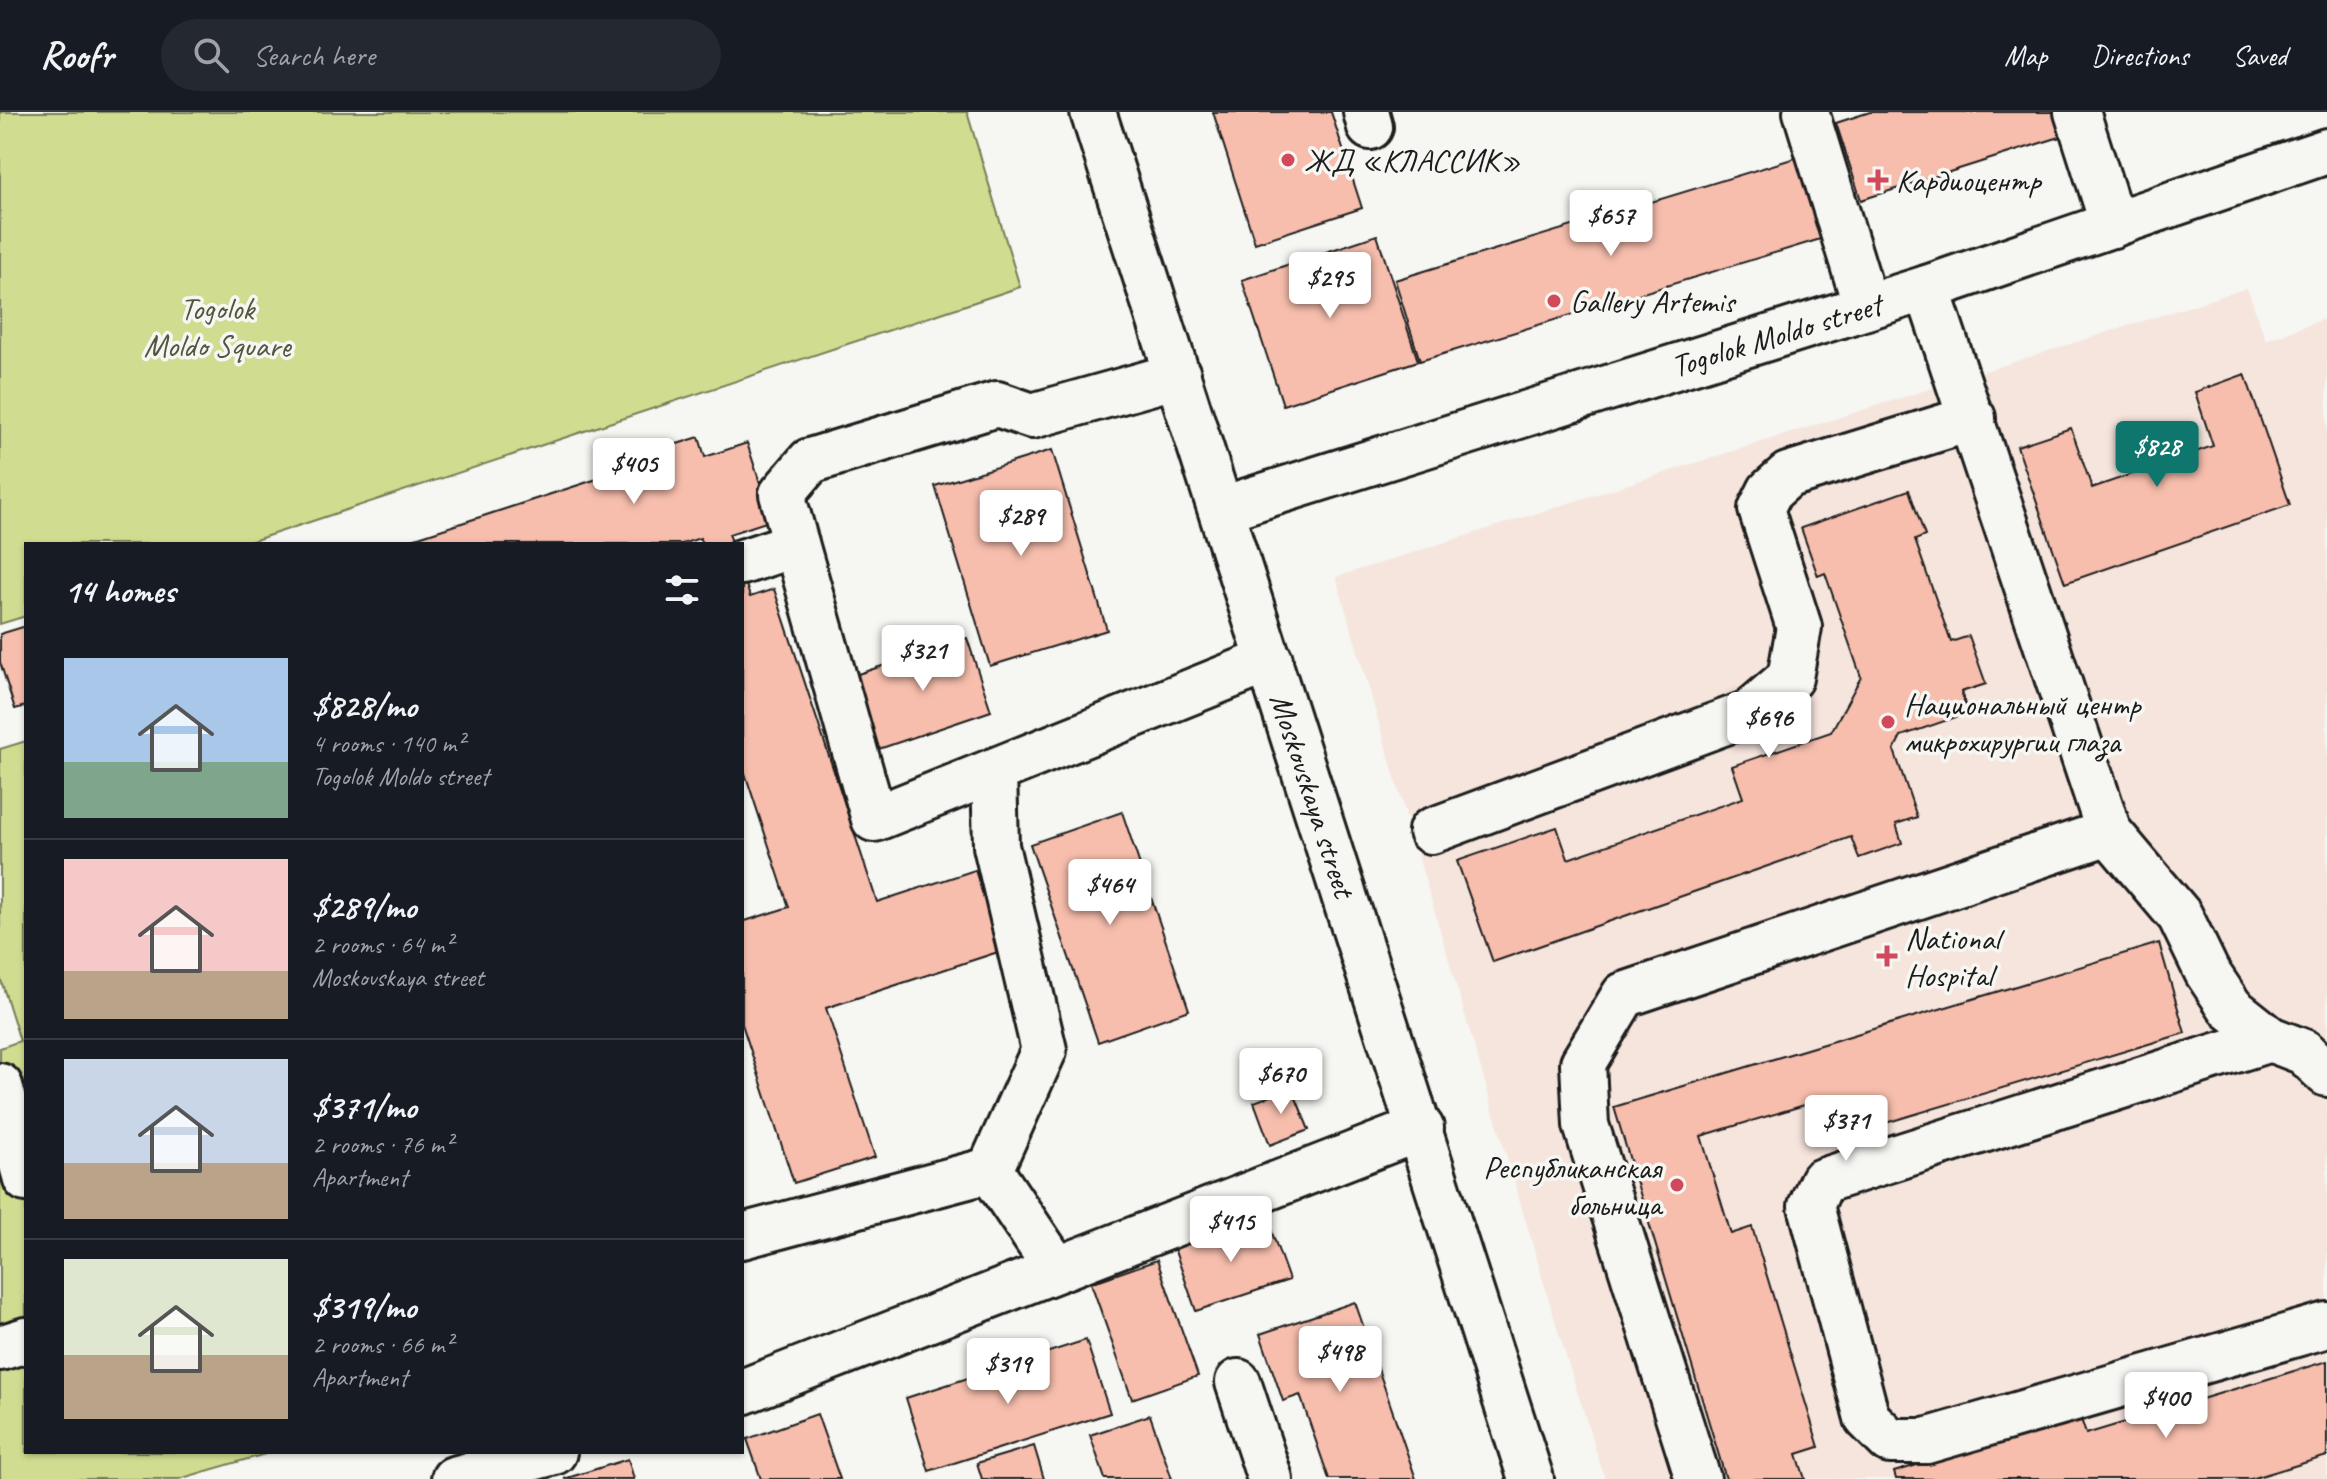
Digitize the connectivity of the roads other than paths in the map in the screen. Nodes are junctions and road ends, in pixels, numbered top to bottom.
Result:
1 (1093, 112) edge
2 (1806, 112) edge
3 (2077, 112) edge
4 (2327, 151) edge
5 (2113, 225) junction
6 (1927, 288) junction
7 (1866, 307) junction
8 (1178, 375) junction
9 (1973, 418) junction
10 (1222, 509) junction
11 (796, 544) junction
12 (744, 561) edge
13 (1270, 660) junction
14 (994, 772) junction
15 (1431, 831) dead end
16 (2109, 832) junction
17 (2270, 1039) junction
18 (2327, 1074) edge
19 (0, 1086) edge
20 (1421, 1128) junction
21 (990, 1170) junction
22 (24, 1172) edge
23 (744, 1235) edge
24 (1056, 1268) junction
25 (2327, 1325) edge
26 (24, 1341) edge
27 (0, 1348) edge
28 (1238, 1382) dead end
29 (744, 1391) edge
30 (547, 1454) edge
31 (454, 1479) edge
32 (1270, 1479) edge
33 (1531, 1479) edge
34 (1698, 1479) edge

1 - 8 main road, Moskovskaya street
2 - 7 main road
3 - 5 main road
4 - 5 main road, Togolok Moldo street
5 - 6 main road, Togolok Moldo street
6 - 7 main road, Togolok Moldo street
6 - 9 main road
7 - 10 main road, Togolok Moldo street
8 - 10 main road, Moskovskaya street
8 - 11 main road
9 - 15 main road
9 - 16 main road
10 - 13 main road, Moskovskaya street
11 - 12 main road
11 - 14 main road
13 - 14 main road
13 - 20 main road, Moskovskaya street
14 - 21 main road
16 - 17 main road
16 - 34 main road
17 - 18 main road
17 - 25 main road
19 - 22 main road
20 - 24 main road
20 - 33 main road, Moskovskaya street
21 - 23 main road
21 - 24 main road
24 - 29 main road
26 - 27 main road
28 - 32 main road
30 - 31 main road

